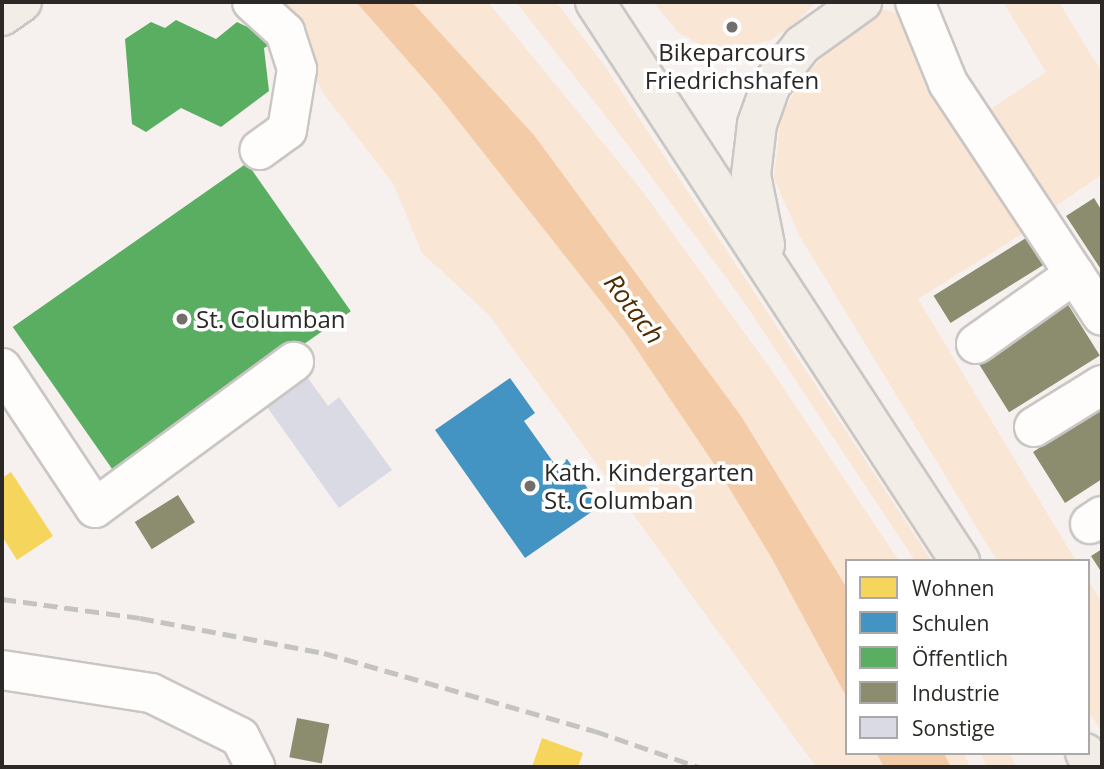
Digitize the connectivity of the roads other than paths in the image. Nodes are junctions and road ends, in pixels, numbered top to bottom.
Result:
1 (22, 2) edge
2 (252, 2) edge
3 (595, 2) edge
4 (862, 2) edge
5 (915, 2) edge
6 (2, 16) edge
7 (259, 150) dead end
8 (771, 271) junction
9 (1075, 274) junction
10 (1102, 316) edge
11 (976, 344) dead end
12 (294, 362) dead end
13 (2, 368) edge
14 (1102, 385) edge
15 (1034, 427) dead end
16 (959, 559) edge
17 (2, 670) edge
18 (248, 752) edge

1 - 6 main road
2 - 7 street
3 - 8 main road
4 - 8 main road
5 - 9 street
8 - 16 main road
9 - 10 street
9 - 11 street
12 - 13 street
14 - 15 street
17 - 18 street

